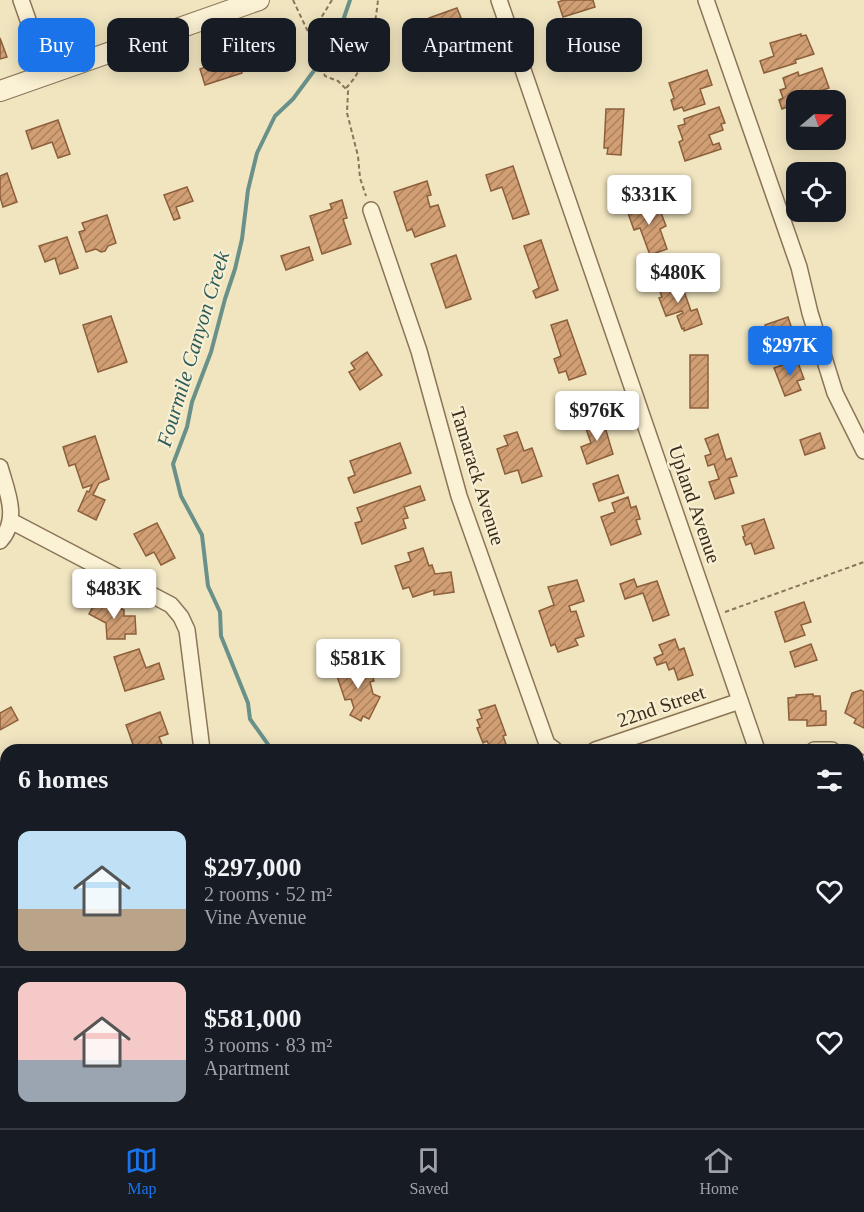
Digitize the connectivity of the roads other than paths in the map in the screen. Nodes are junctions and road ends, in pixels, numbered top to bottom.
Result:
1 (21, 0) edge
2 (259, 0) edge
3 (499, 0) edge
4 (706, 0) edge
5 (47, 74) junction
6 (0, 91) edge
7 (371, 210) road end
8 (864, 451) edge
9 (0, 466) edge
10 (11, 521) junction
11 (0, 541) edge
12 (740, 701) junction
13 (201, 744) edge
14 (547, 744) edge
15 (614, 744) edge
16 (755, 744) edge

1 - 5 street
2 - 5 street
3 - 12 street, Upland Avenue
4 - 8 street
5 - 6 street
7 - 14 street, Tamarack Avenue
9 - 10 street
10 - 11 street
10 - 13 street
12 - 15 street, 22nd Street
12 - 16 street, Upland Avenue

